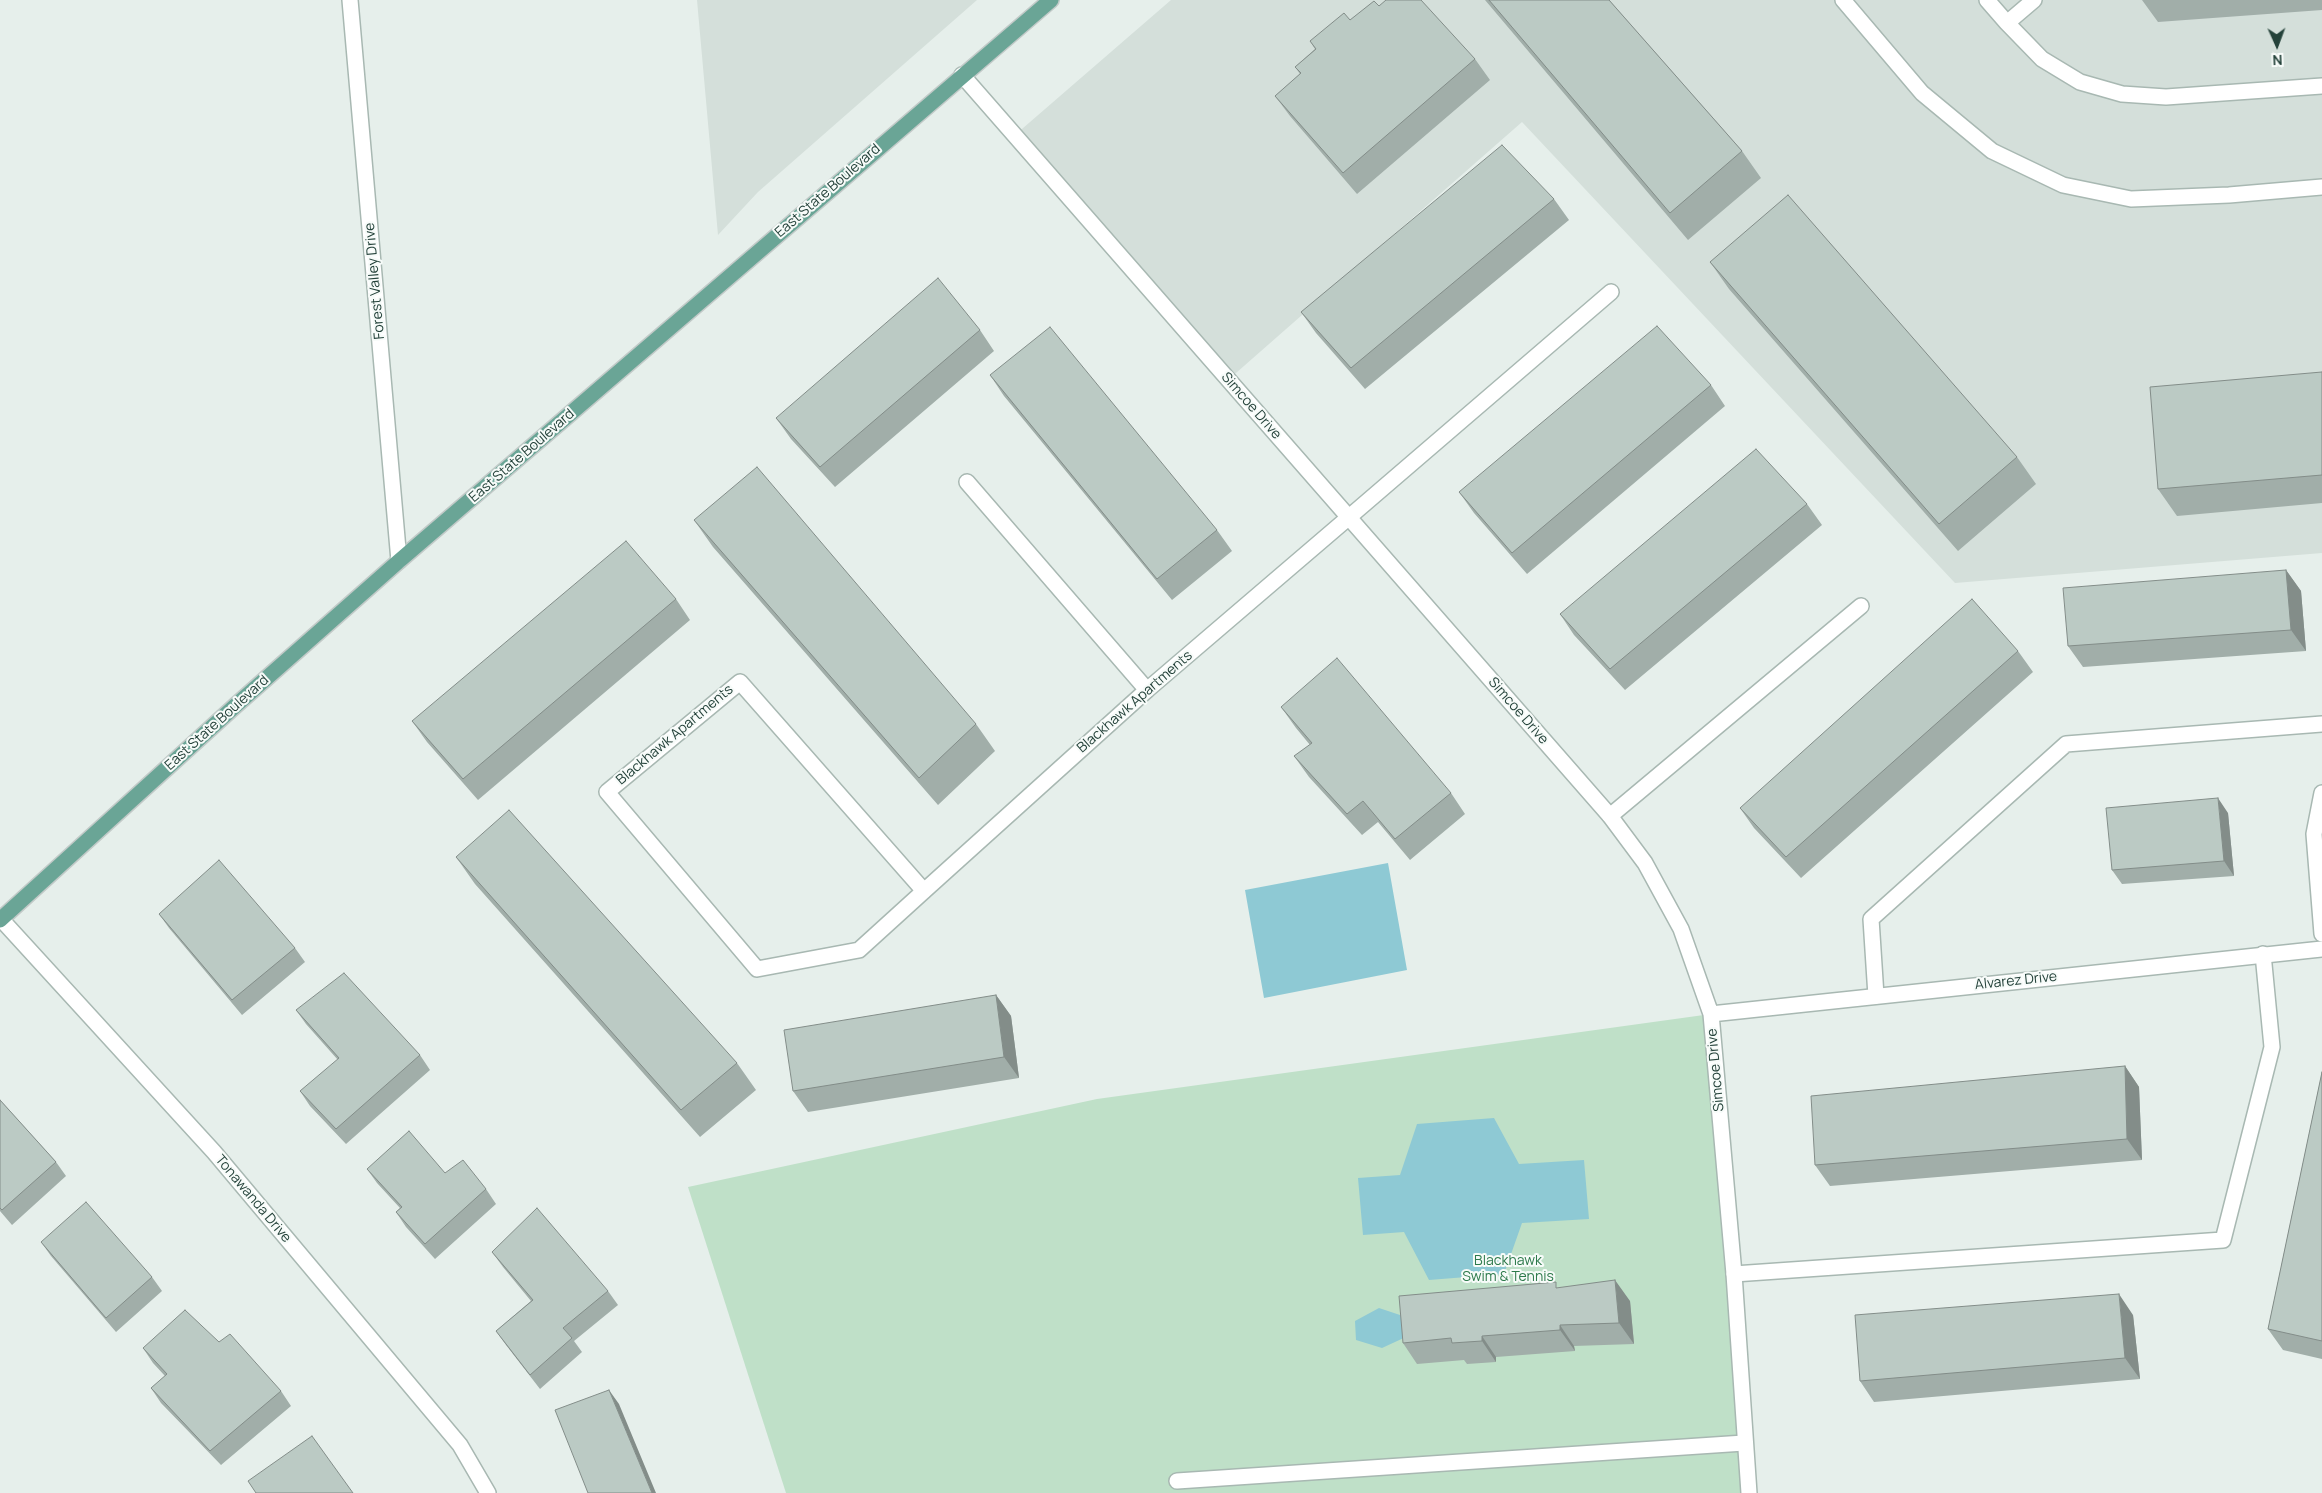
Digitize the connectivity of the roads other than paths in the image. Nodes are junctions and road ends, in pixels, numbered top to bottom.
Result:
1 (350, 0) edge
2 (1051, 0) edge
3 (1843, 0) edge
4 (1986, 0) edge
5 (2034, 0) edge
6 (2007, 23) junction
7 (962, 75) junction
8 (2322, 86) edge
9 (2322, 187) edge
10 (1611, 292) dead end
11 (967, 482) dead end
12 (1348, 518) junction
13 (399, 561) junction
14 (1861, 606) dead end
15 (1147, 690) junction
16 (2322, 724) edge
17 (2322, 793) edge
18 (1610, 816) junction
19 (924, 891) junction
20 (0, 920) edge
21 (2322, 934) edge
22 (2322, 949) edge
23 (2263, 954) junction
24 (1876, 996) junction
25 (1711, 1014) junction
26 (1734, 1274) junction
27 (1744, 1443) junction
28 (1177, 1481) dead end
29 (488, 1493) edge
30 (1748, 1493) edge

1 - 13 street, Forest Valley Drive
2 - 7 main road, East State Boulevard
3 - 9 street
4 - 6 street
5 - 6 street
6 - 8 street
7 - 12 street, Simcoe Drive
7 - 13 main road, East State Boulevard
10 - 12 street, Blackhawk Apartments
11 - 15 street
12 - 15 street, Blackhawk Apartments
12 - 18 street, Simcoe Drive
13 - 20 main road, East State Boulevard
14 - 18 street
15 - 19 street, Blackhawk Apartments
16 - 24 street
17 - 21 street
18 - 25 street, Simcoe Drive
19 - 19 street, Blackhawk Apartments
20 - 29 street, Tonawanda Drive
22 - 23 street, Alvarez Drive
23 - 24 street, Alvarez Drive
23 - 26 street
24 - 25 street, Alvarez Drive
25 - 26 street, Simcoe Drive
26 - 27 street, Simcoe Drive
27 - 28 street
27 - 30 street, Simcoe Drive

